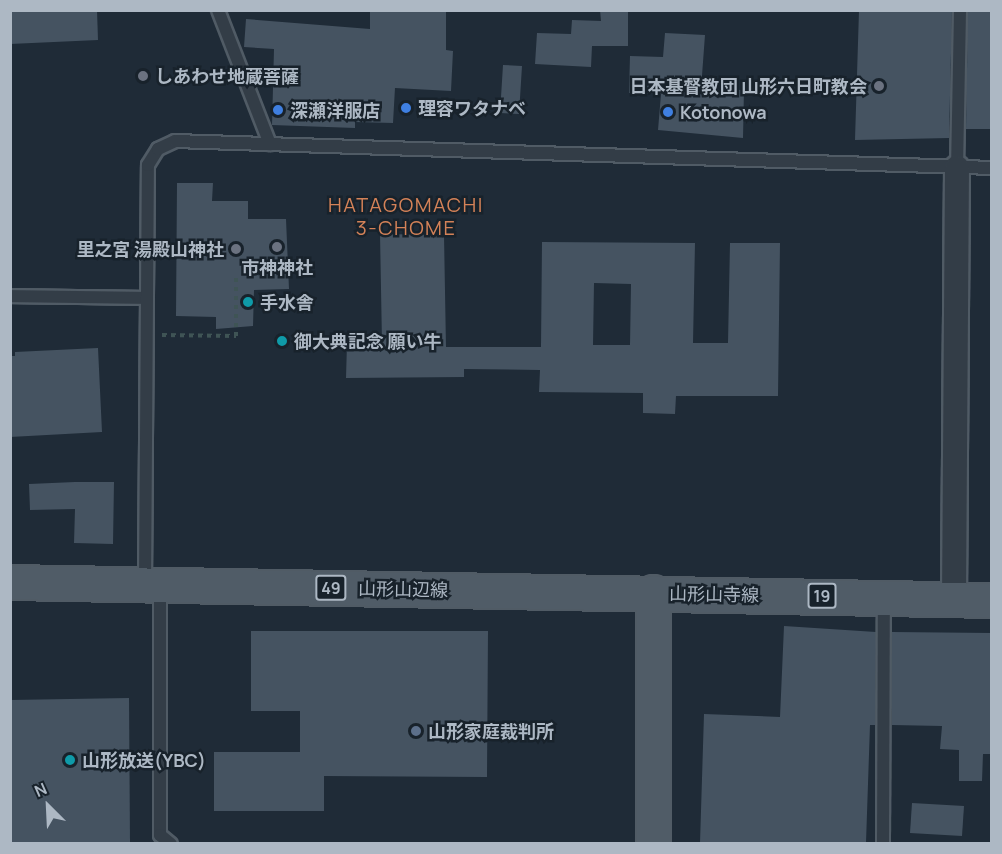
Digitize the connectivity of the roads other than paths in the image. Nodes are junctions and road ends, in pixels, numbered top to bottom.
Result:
1 (218, 10) edge
2 (960, 10) edge
3 (270, 144) junction
4 (957, 168) junction
5 (992, 168) edge
6 (10, 296) edge
7 (145, 298) junction
8 (10, 582) edge
9 (153, 585) junction
10 (652, 592) junction
11 (884, 598) junction
12 (954, 599) junction
13 (992, 600) edge
14 (171, 843) edge
15 (653, 843) edge
16 (883, 843) edge

1 - 3 lane
2 - 4 lane
3 - 4 lane
3 - 7 lane
4 - 5 lane
4 - 12 street
6 - 7 lane
7 - 9 lane
8 - 9 main road, 山形山辺線 / 49
9 - 10 main road, 山形山辺線 / 49
9 - 14 lane
10 - 11 main road, 山形山寺線 / 19
10 - 15 main road, 山形山寺線
11 - 12 main road, 山形山寺線 / 19
11 - 16 lane
12 - 13 main road, 山形山寺線 / 19

